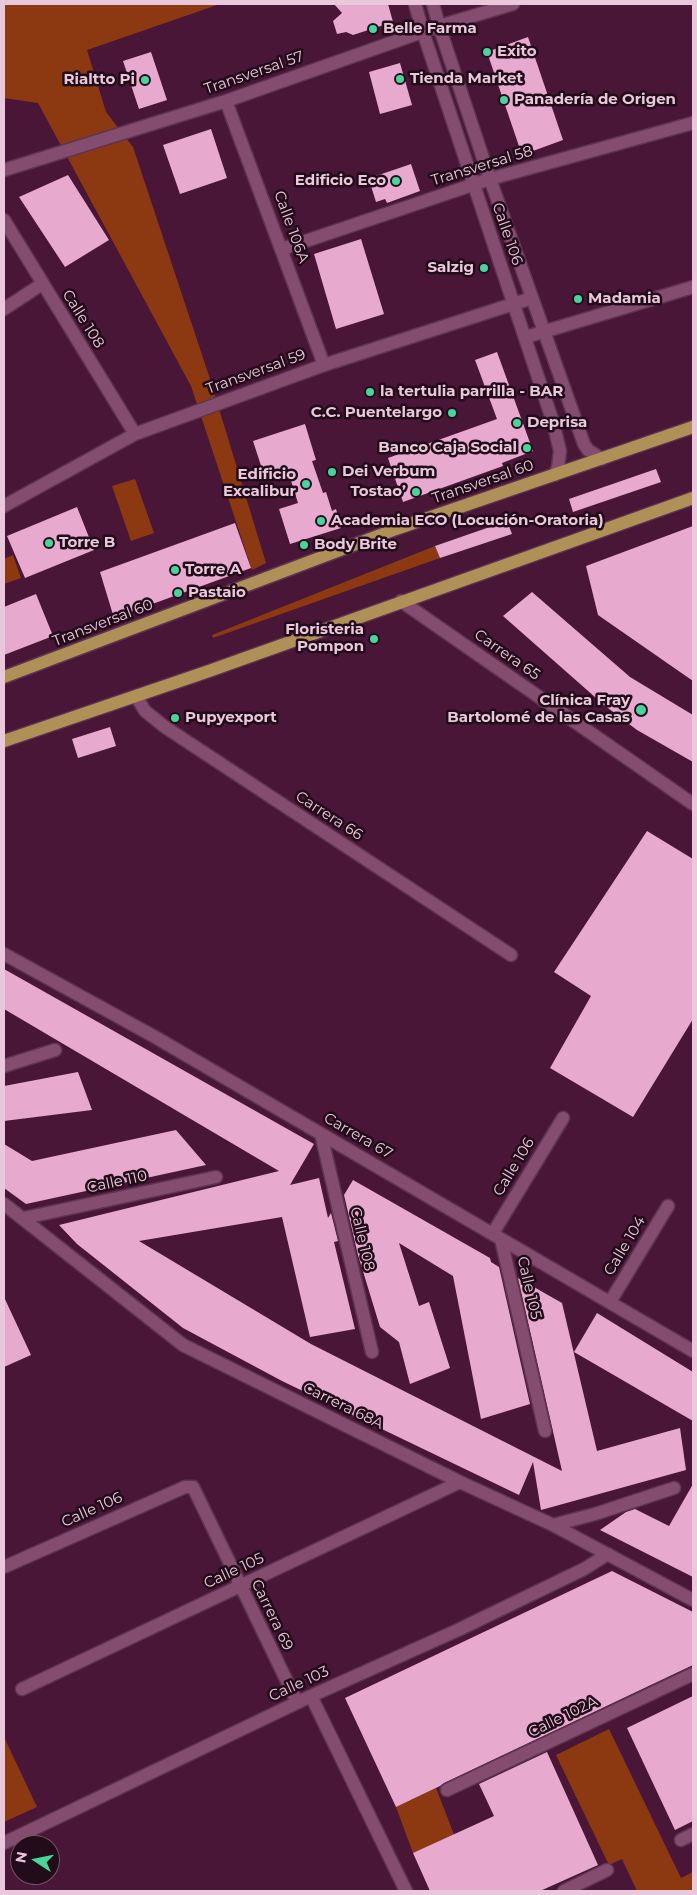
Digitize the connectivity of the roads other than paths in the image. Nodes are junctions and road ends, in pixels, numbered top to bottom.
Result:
1 (415, 4) edge
2 (433, 4) edge
3 (513, 4) edge
4 (439, 26) junction
5 (423, 32) junction
6 (226, 100) junction
7 (693, 123) edge
8 (4, 170) edge
9 (490, 179) junction
10 (473, 185) junction
11 (4, 220) edge
12 (282, 248) junction
13 (42, 284) junction
14 (693, 287) edge
15 (532, 298) junction
16 (515, 304) junction
17 (4, 309) edge
18 (544, 332) junction
19 (526, 337) junction
20 (324, 365) junction
21 (693, 427) edge
22 (136, 434) junction
23 (602, 459) junction
24 (555, 475) junction
25 (693, 498) edge
26 (4, 506) edge
27 (402, 601) junction
28 (4, 677) edge
29 (136, 696) junction
30 (4, 742) edge
31 (693, 804) edge
32 (4, 954) edge
33 (511, 955) dead end
34 (55, 1050) dead end
35 (4, 1066) edge
36 (563, 1118) dead end
37 (321, 1134) junction
38 (216, 1177) dead end
39 (4, 1204) edge
40 (668, 1206) dead end
41 (24, 1218) junction
42 (497, 1236) junction
43 (610, 1302) junction
44 (693, 1351) edge
45 (372, 1352) dead end
46 (545, 1431) dead end
47 (460, 1482) junction
48 (193, 1487) joint
49 (674, 1488) dead end
50 (553, 1525) junction
51 (608, 1554) junction
52 (4, 1567) edge
53 (240, 1586) junction
54 (693, 1600) edge
55 (693, 1674) edge
56 (22, 1689) dead end
57 (311, 1696) junction
58 (297, 1702) junction
59 (447, 1790) dead end
60 (693, 1834) edge
61 (681, 1840) dead end
62 (4, 1843) edge
63 (607, 1870) dead end
64 (406, 1891) edge
65 (564, 1891) edge

1 - 5 street, Calle 106
2 - 4 street, Calle 106
3 - 4 street, Transversal 57
4 - 5 street, Transversal 57
4 - 9 street, Calle 106
5 - 6 street, Transversal 57
5 - 10 street, Calle 106
6 - 8 street, Transversal 57
6 - 12 street, Calle 106A
7 - 9 street, Transversal 58
9 - 10 street, Transversal 58
9 - 15 street, Calle 106
10 - 12 street, Transversal 58
10 - 16 street, Calle 106
11 - 13 street, Calle 108
12 - 20 street, Calle 106A
13 - 17 street
13 - 22 street, Calle 108
14 - 18 street
15 - 16 street, Transversal 59
15 - 18 street, Calle 106
16 - 19 street, Calle 106
16 - 20 street, Transversal 59
18 - 19 street
18 - 23 street, Calle 106
19 - 24 street, Calle 106
20 - 22 street, Transversal 59
21 - 23 main road, Transversal 60
22 - 26 street, Transversal 59
23 - 24 main road, Transversal 60
24 - 28 main road, Transversal 60
25 - 27 main road
27 - 29 main road
27 - 31 street, Carrera 65
29 - 30 main road
29 - 33 street, Carrera 66
32 - 37 street, Carrera 67
34 - 35 street
36 - 42 street, Calle 106
37 - 42 street, Carrera 67
37 - 45 street, Calle 108
38 - 41 street, Calle 110
39 - 41 street, Carrera 68A
40 - 43 street, Calle 104
41 - 47 street, Carrera 68A
42 - 43 street, Carrera 67
42 - 46 street, Calle 105
43 - 44 street, Carrera 67
47 - 50 street, Carrera 68A
47 - 53 street, Calle 105
48 - 52 street, Calle 106
48 - 53 street, Carrera 69
49 - 50 street
50 - 51 street, Carrera 68A
51 - 54 street, Carrera 68A
51 - 57 street, Calle 103
53 - 56 street, Calle 105
53 - 58 street, Carrera 69
55 - 59 street, Calle 102A
57 - 58 street, Calle 103
57 - 64 street
58 - 62 street, Calle 103
60 - 61 street
63 - 65 street

